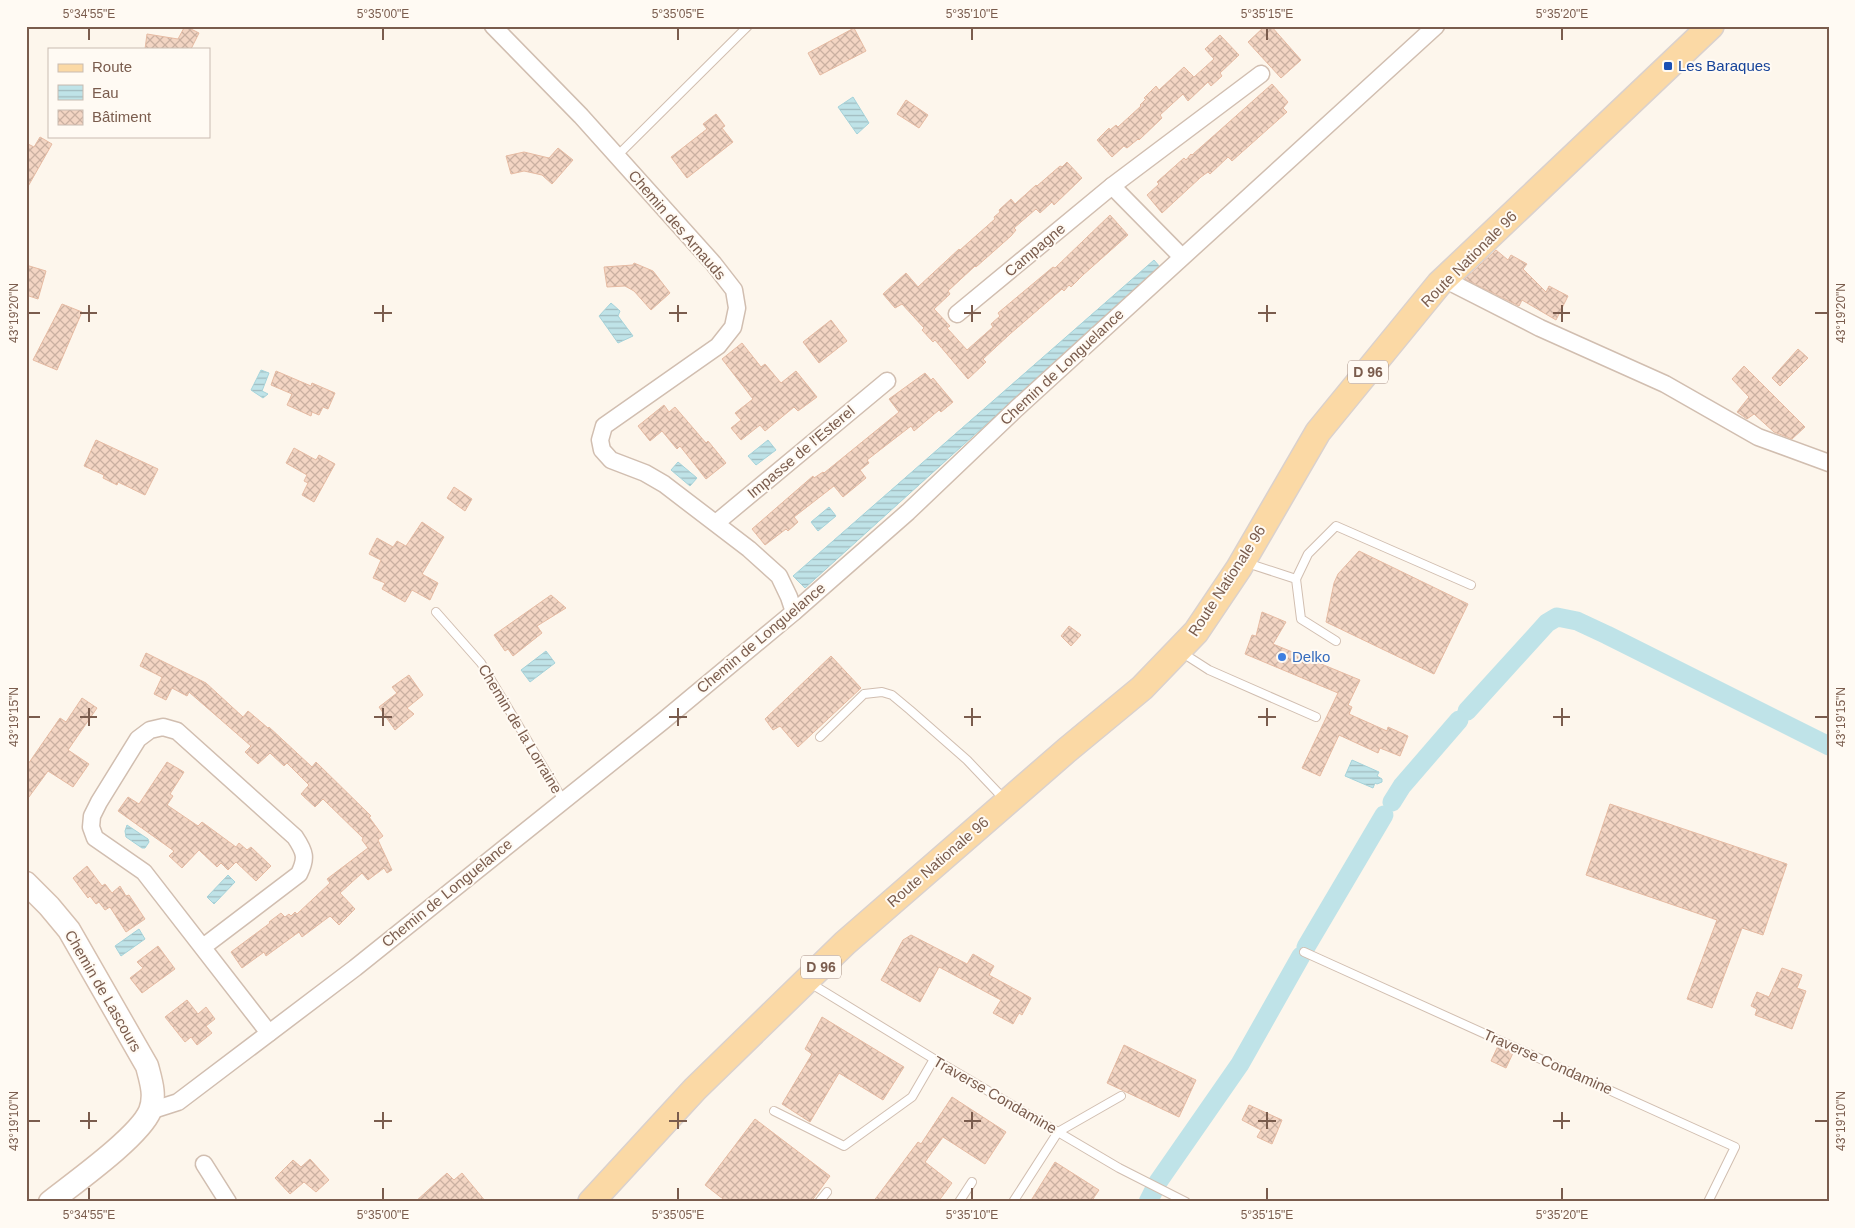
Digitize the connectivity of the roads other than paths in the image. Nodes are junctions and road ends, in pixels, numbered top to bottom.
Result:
1 (493, 26) edge
2 (748, 26) edge
3 (1436, 26) edge
4 (1710, 26) edge
5 (1261, 74) dead end
6 (617, 156) junction
7 (1112, 186) junction
8 (1182, 257) junction
9 (1444, 279) junction
10 (957, 314) dead end
11 (886, 381) dead end
12 (1829, 464) edge
13 (716, 523) junction
14 (1242, 561) junction
15 (1296, 579) junction
16 (1470, 585) dead end
17 (436, 612) dead end
18 (794, 612) junction
19 (1336, 641) dead end
20 (1178, 651) junction
21 (1316, 717) dead end
22 (820, 737) dead end
23 (563, 800) junction
24 (1007, 802) junction
25 (26, 883) edge
26 (203, 948) junction
27 (1304, 952) dead end
28 (806, 981) junction
29 (269, 1033) junction
30 (934, 1059) junction
31 (1121, 1096) dead end
32 (150, 1111) junction
33 (774, 1111) dead end
34 (1058, 1132) junction
35 (204, 1164) dead end
36 (972, 1182) dead end
37 (827, 1192) dead end
38 (50, 1202) edge
39 (228, 1202) edge
40 (591, 1202) edge
41 (819, 1202) edge
42 (959, 1202) edge
43 (1013, 1202) edge
44 (1186, 1202) edge
45 (1708, 1202) edge

1 - 6 street, Chemin des Arnauds
2 - 6 lane
3 - 8 street, Chemin de Longuelance
4 - 9 main road, Route Nationale 96 / D 96
5 - 7 street, Campagne
6 - 13 street, Chemin des Arnauds
7 - 8 street
7 - 10 street, Campagne
8 - 18 street, Chemin de Longuelance
9 - 12 street
9 - 14 main road, Route Nationale 96 / D 96
11 - 13 street, Impasse de l'Esterel
13 - 18 street, Chemin des Arnauds
14 - 15 lane
14 - 20 main road, Route Nationale 96 / D 96
15 - 16 lane
15 - 19 lane
17 - 23 lane, Chemin de la Lorraine
18 - 23 street, Chemin de Longuelance
20 - 21 lane
20 - 24 main road, Route Nationale 96 / D 96
22 - 24 lane
23 - 29 street, Chemin de Longuelance
24 - 28 main road, Route Nationale 96 / D 96
25 - 32 street, Chemin de Lascours
26 - 26 street
26 - 29 street
27 - 45 lane, Traverse Condamine
28 - 30 lane, Traverse Condamine
28 - 40 main road, Route Nationale 96 / D 96
29 - 32 street, Chemin de Longuelance
30 - 33 lane
30 - 34 lane, Traverse Condamine
31 - 34 lane
32 - 38 street
34 - 43 lane
34 - 44 lane, Traverse Condamine
35 - 39 street
36 - 42 lane
37 - 41 lane

